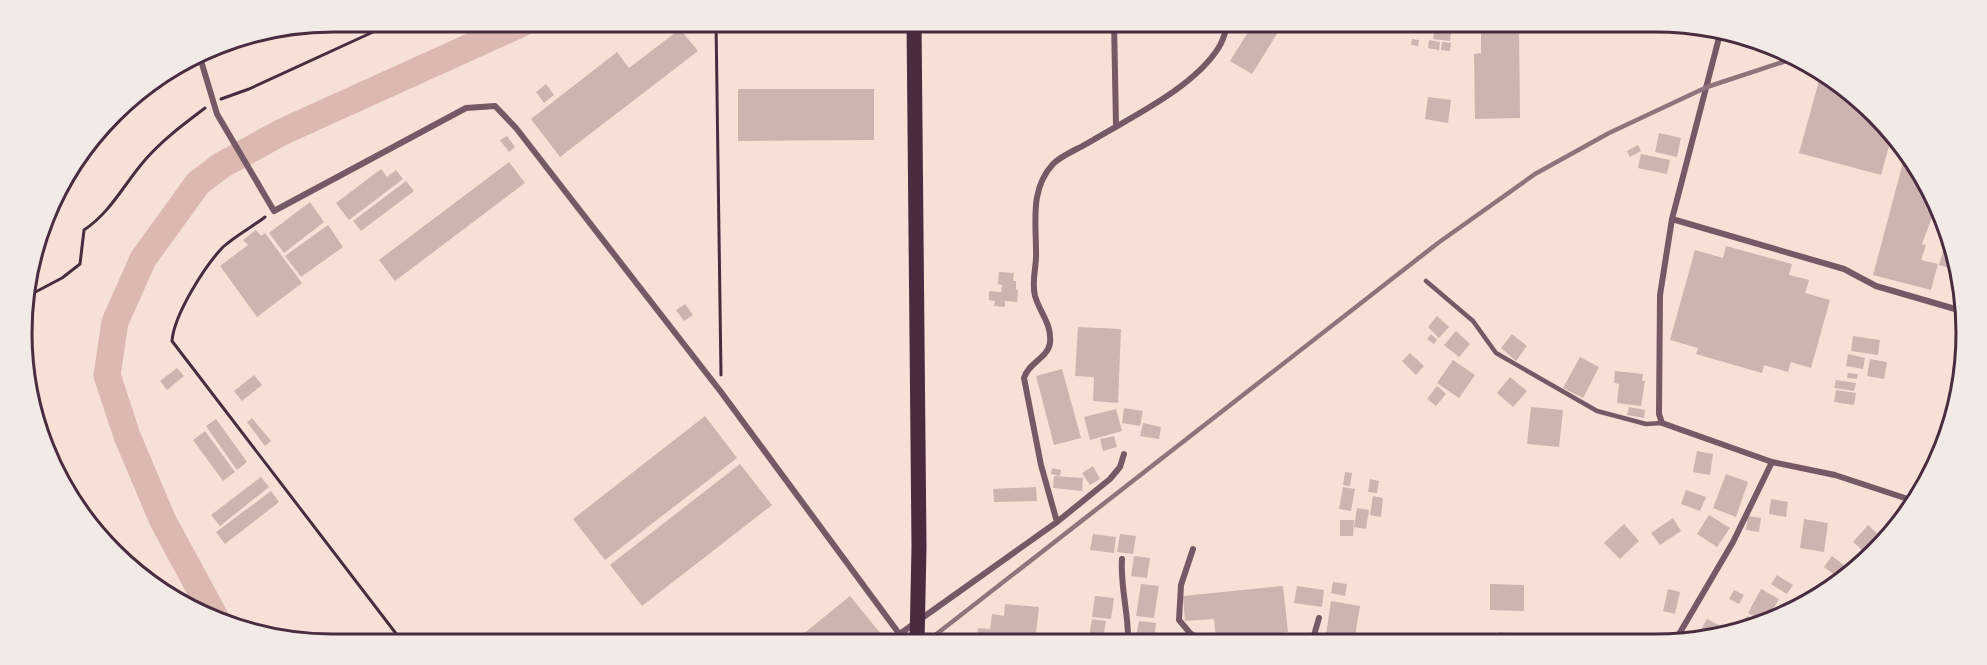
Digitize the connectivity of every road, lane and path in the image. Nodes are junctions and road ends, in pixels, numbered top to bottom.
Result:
1 (374, 32) edge
2 (716, 32) edge
3 (914, 32) edge
4 (1114, 32) edge
5 (1225, 32) edge
6 (1718, 38) edge
7 (201, 62) edge
8 (213, 102) junction
9 (1116, 126) junction
10 (274, 211) junction
11 (1672, 219) junction
12 (1426, 281) dead end
13 (34, 293) edge
14 (1955, 309) edge
15 (721, 392) junction
16 (1662, 423) junction
17 (1124, 454) dead end
18 (1773, 462) junction
19 (1906, 498) edge
20 (1057, 522) junction
21 (1193, 549) dead end
22 (1122, 559) dead end
23 (1319, 618) dead end
24 (1680, 632) edge
25 (396, 634) edge
26 (899, 634) joint
27 (917, 634) edge
28 (1128, 634) edge
29 (1192, 634) edge
30 (1314, 634) edge

1 - 8 path
2 - 15 path
3 - 27 highway
4 - 9 street
5 - 9 street
6 - 11 street
7 - 8 street
8 - 10 street
8 - 13 path
9 - 20 street
10 - 15 street
10 - 25 path
11 - 14 street
11 - 16 street
12 - 16 lane
15 - 26 street
16 - 18 street
17 - 20 street
18 - 19 street
18 - 24 street
20 - 26 street
21 - 29 street
22 - 28 street
23 - 30 street

